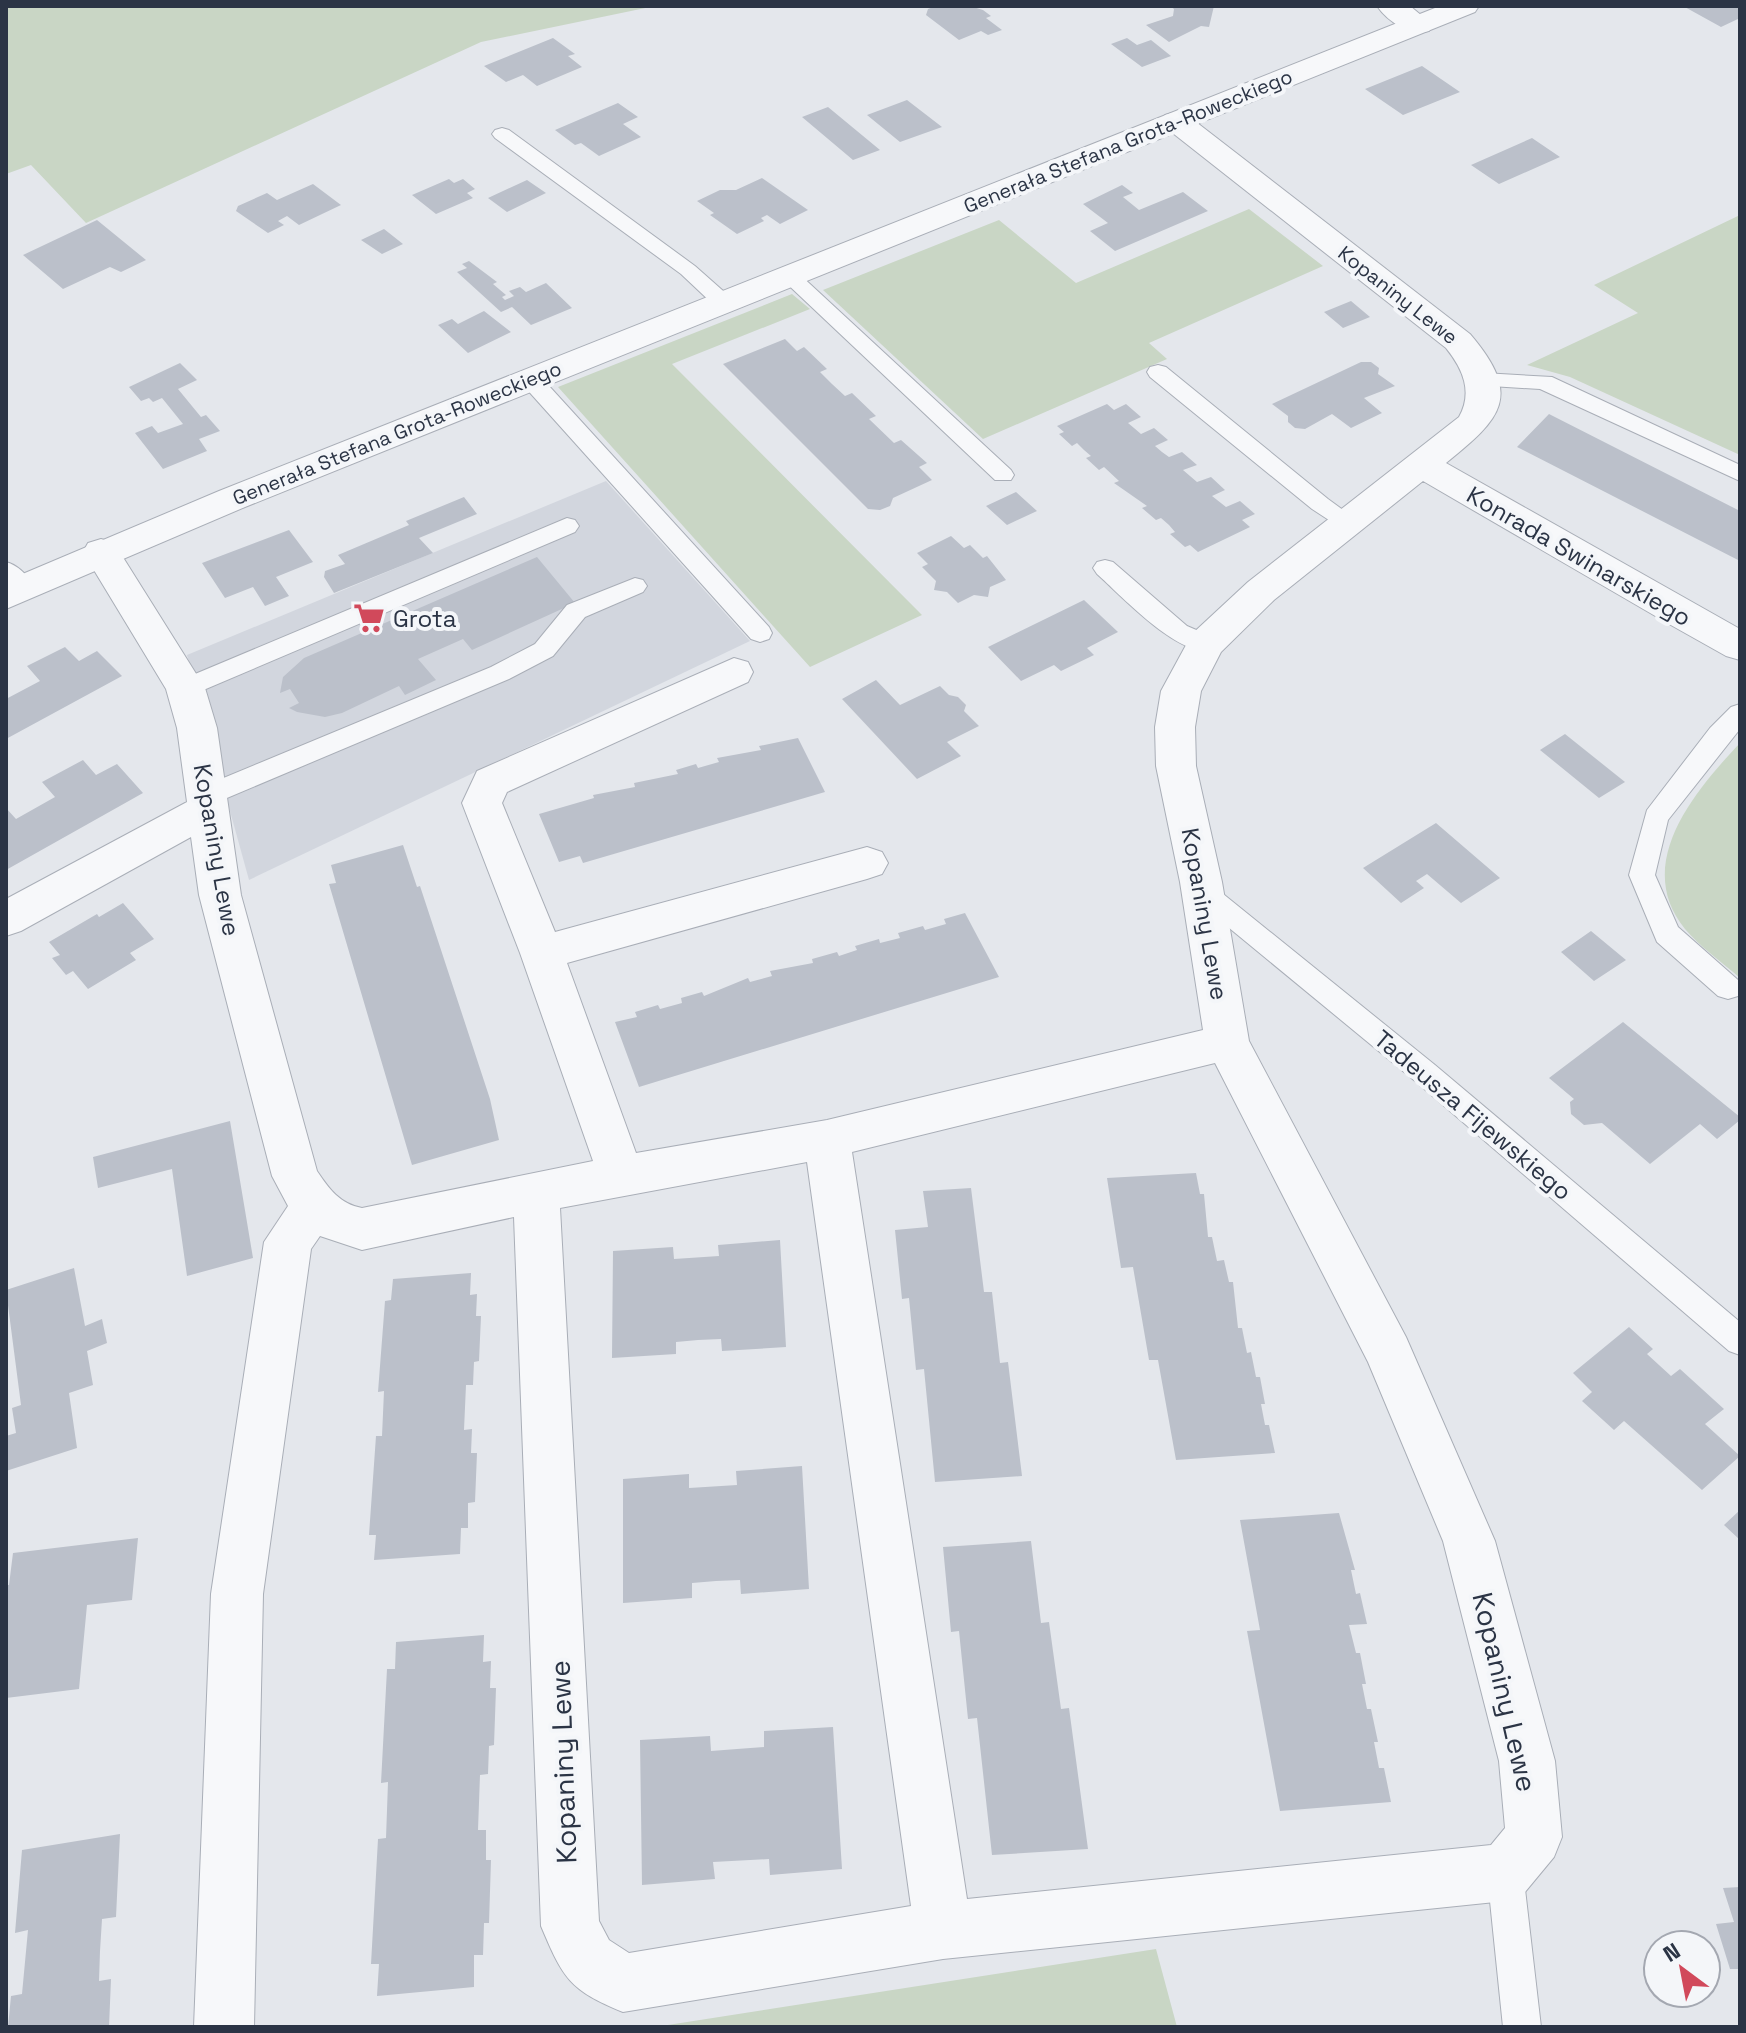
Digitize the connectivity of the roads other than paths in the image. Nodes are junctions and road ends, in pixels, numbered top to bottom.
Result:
1 (1391, 6) edge
2 (1465, 6) edge
3 (1419, 25) junction
4 (1176, 121) junction
5 (502, 134) dead end
6 (790, 276) junction
7 (723, 302) junction
8 (1158, 372) dead end
9 (531, 380) junction
10 (1483, 380) junction
11 (1420, 464) junction
12 (1740, 474) edge
13 (1003, 475) dead end
14 (1346, 521) junction
15 (567, 526) dead end
16 (101, 552) junction
17 (1105, 568) dead end
18 (12, 584) edge
19 (635, 586) dead end
20 (760, 633) dead end
21 (1206, 644) junction
22 (1740, 646) edge
23 (734, 672) dead end
24 (185, 688) junction
25 (1740, 713) edge
26 (207, 803) junction
27 (867, 863) dead end
28 (1203, 892) junction
29 (6, 919) edge
30 (542, 953) junction
31 (1728, 988) dead end
32 (1227, 1042) junction
33 (827, 1139) junction
34 (621, 1175) junction
35 (536, 1193) junction
36 (314, 1208) junction
37 (1740, 1341) edge
38 (1505, 1872) junction
39 (943, 1930) junction
40 (224, 2027) edge
41 (1522, 2027) edge

1 - 3 street
2 - 3 street, Generała Stefana Grota-Roweckiego
3 - 4 street, Generała Stefana Grota-Roweckiego
4 - 6 street, Generała Stefana Grota-Roweckiego
4 - 10 street, Kopaniny Lewe
5 - 7 lane
6 - 7 street, Generała Stefana Grota-Roweckiego
6 - 13 lane
7 - 9 street, Generała Stefana Grota-Roweckiego
8 - 14 lane
9 - 16 street, Generała Stefana Grota-Roweckiego
9 - 20 lane
10 - 11 street, Kopaniny Lewe
10 - 12 lane
11 - 14 street, Kopaniny Lewe
11 - 22 street, Konrada Swinarskiego
14 - 21 street, Kopaniny Lewe
15 - 24 lane
16 - 18 street, Generała Stefana Grota-Roweckiego
16 - 24 street, Kopaniny Lewe
17 - 21 lane
19 - 26 lane
21 - 28 street, Kopaniny Lewe
23 - 30 street
24 - 26 street, Kopaniny Lewe
25 - 31 lane
26 - 29 street
26 - 36 street, Kopaniny Lewe
27 - 30 street
28 - 32 street, Kopaniny Lewe
28 - 37 lane, Tadeusza Fijewskiego
30 - 34 street
32 - 33 street
32 - 38 street, Kopaniny Lewe
33 - 34 street
33 - 39 street
34 - 35 street
35 - 36 street
35 - 39 street, Kopaniny Lewe
36 - 40 street
38 - 39 street, Kopaniny Lewe
38 - 41 lane

